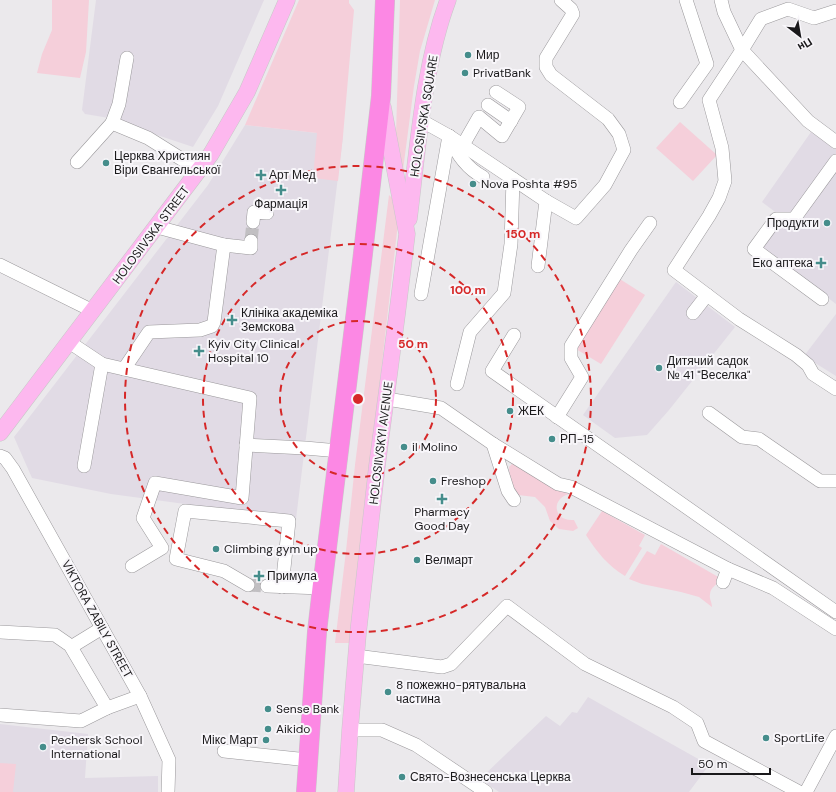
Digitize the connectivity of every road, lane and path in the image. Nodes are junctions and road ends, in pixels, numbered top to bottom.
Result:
1 (287, 0) edge
2 (385, 0) edge
3 (448, 0) edge
4 (561, 0) edge
5 (686, 0) edge
6 (721, 0) edge
7 (778, 6) edge
8 (836, 11) edge
9 (742, 50) junction
10 (128, 58) dead end
11 (496, 92) dead end
12 (381, 96) junction
13 (680, 102) dead end
14 (488, 105) dead end
15 (422, 121) junction
16 (511, 121) junction
17 (112, 123) junction
18 (449, 136) junction
19 (836, 142) edge
20 (463, 145) junction
21 (836, 161) edge
22 (77, 162) dead end
23 (199, 170) junction
24 (483, 177) dead end
25 (513, 179) junction
26 (546, 200) junction
27 (267, 214) dead end
28 (254, 222) tunnel mouth
29 (650, 223) dead end
30 (157, 227) junction
31 (407, 234) junction
32 (251, 241) dead end
33 (224, 245) junction
34 (0, 265) edge
35 (538, 266) dead end
36 (421, 294) dead end
37 (707, 295) junction
38 (822, 299) dead end
39 (93, 311) junction
40 (693, 313) dead end
41 (514, 335) dead end
42 (69, 342) junction
43 (102, 364) junction
44 (124, 369) junction
45 (457, 384) dead end
46 (836, 389) edge
47 (387, 399) junction
48 (709, 413) dead end
49 (557, 417) junction
50 (0, 433) edge
51 (493, 444) junction
52 (246, 445) junction
53 (339, 451) junction
54 (0, 456) edge
55 (84, 466) dead end
56 (836, 481) edge
57 (514, 500) dead end
58 (132, 566) dead end
59 (728, 569) junction
60 (723, 582) dead end
61 (248, 585) tunnel mouth
62 (267, 586) tunnel mouth
63 (282, 587) junction
64 (322, 588) junction
65 (836, 612) edge
66 (102, 628) junction
67 (836, 629) edge
68 (0, 632) edge
69 (68, 644) dead end
70 (356, 656) junction
71 (140, 696) junction
72 (107, 708) junction
73 (0, 715) edge
74 (350, 730) junction
75 (834, 745) edge
76 (224, 751) dead end
77 (308, 760) junction
78 (168, 792) edge
79 (306, 792) edge
80 (346, 792) edge
81 (486, 792) edge
82 (799, 792) edge
83 (806, 792) edge

1 - 23 main road, HOLOSIIVSKA STREET
2 - 12 highway, HOLOSIIVSKYI AVENUE
3 - 15 main road, HOLOSIIVSKA SQUARE
4 - 26 street
5 - 13 street
6 - 9 street
7 - 8 street
7 - 9 street
9 - 19 street
9 - 37 street
10 - 17 street
11 - 16 street
12 - 31 main road, HOLOSIIVSKYI AVENUE
12 - 53 highway, HOLOSIIVSKYI AVENUE
14 - 16 street
15 - 18 street
15 - 31 main road, HOLOSIIVSKA SQUARE
16 - 20 street
17 - 22 street
17 - 23 street
18 - 20 street
18 - 24 street
18 - 36 street
20 - 25 street
21 - 38 street
23 - 30 main road, HOLOSIIVSKA STREET
25 - 26 street
25 - 45 street
26 - 35 street
27 - 28 street
29 - 49 street
30 - 33 street
30 - 39 main road, HOLOSIIVSKA STREET
31 - 47 main road, HOLOSIIVSKYI AVENUE
32 - 33 street
33 - 44 street
34 - 39 street
37 - 40 street
37 - 46 street
39 - 42 main road, HOLOSIIVSKA STREET
41 - 49 street
42 - 43 street
42 - 50 main road, HOLOSIIVSKA STREET
43 - 44 street
43 - 55 street
44 - 52 street
47 - 51 street
47 - 70 main road, HOLOSIIVSKYI AVENUE
48 - 56 street
49 - 65 street
51 - 57 street
51 - 59 street
52 - 53 street
52 - 58 street
53 - 64 highway, HOLOSIIVSKYI AVENUE
54 - 66 street, VIKTORA ZABILY STREET
59 - 60 street
59 - 67 street
61 - 63 street
62 - 63 street
63 - 64 street
64 - 77 highway, HOLOSIIVSKYI AVENUE
66 - 71 street, VIKTORA ZABILY STREET
66 - 72 street
68 - 69 street
70 - 74 main road, HOLOSIIVSKYI AVENUE
70 - 82 street
71 - 72 street
71 - 78 street, VIKTORA ZABILY STREET
72 - 73 street
74 - 80 main road, HOLOSIIVSKYI AVENUE
74 - 81 street
75 - 83 street
76 - 77 street
77 - 79 highway, HOLOSIIVSKYI AVENUE

